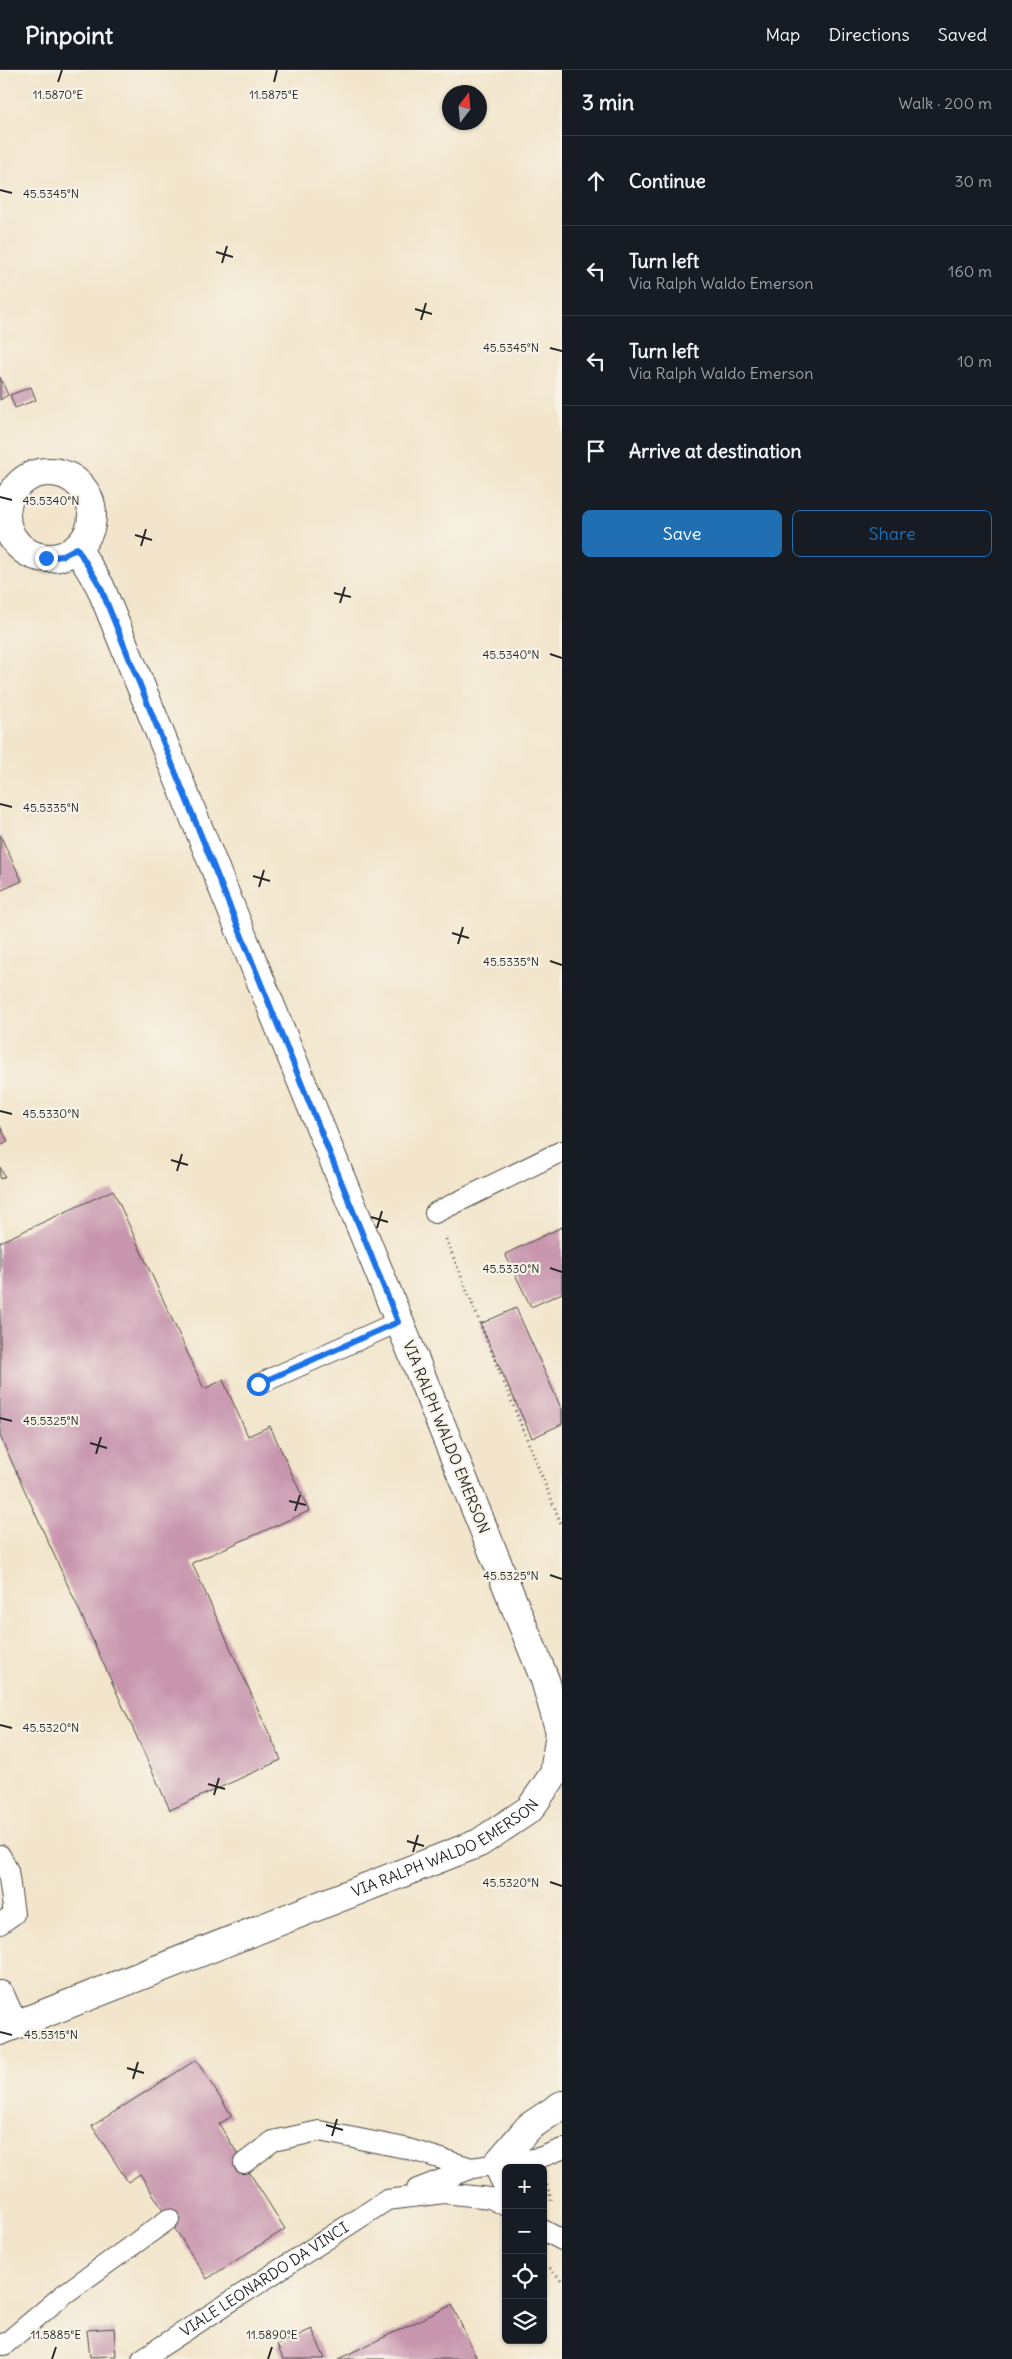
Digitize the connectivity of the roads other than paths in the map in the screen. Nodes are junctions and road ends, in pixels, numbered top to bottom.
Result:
1 (4, 530) edge
2 (77, 548) junction
3 (562, 1152) edge
4 (435, 1213) road end
5 (398, 1322) junction
6 (258, 1384) dead end
7 (0, 1855) edge
8 (0, 1924) edge
9 (0, 1995) edge
10 (7, 2028) edge
11 (562, 2105) edge
12 (562, 2149) edge
13 (244, 2164) dead end
14 (492, 2171) edge
15 (387, 2200) junction
16 (502, 2204) edge
17 (169, 2219) dead end
18 (547, 2232) edge
19 (562, 2240) edge
20 (0, 2344) edge
21 (142, 2359) edge

1 - 2 street
1 - 2 street
2 - 5 street, VIA RALPH WALDO EMERSON
3 - 4 lane
5 - 6 lane
5 - 10 street, VIA RALPH WALDO EMERSON
7 - 8 lane
9 - 10 street
11 - 14 street
12 - 14 lane, VIALE LEONARDO DA VINCI
13 - 14 lane, VIALE LEONARDO DA VINCI
14 - 15 lane, VIALE LEONARDO DA VINCI
15 - 16 lane, VIALE LEONARDO DA VINCI
15 - 21 lane, VIALE LEONARDO DA VINCI
17 - 20 lane
18 - 19 lane

